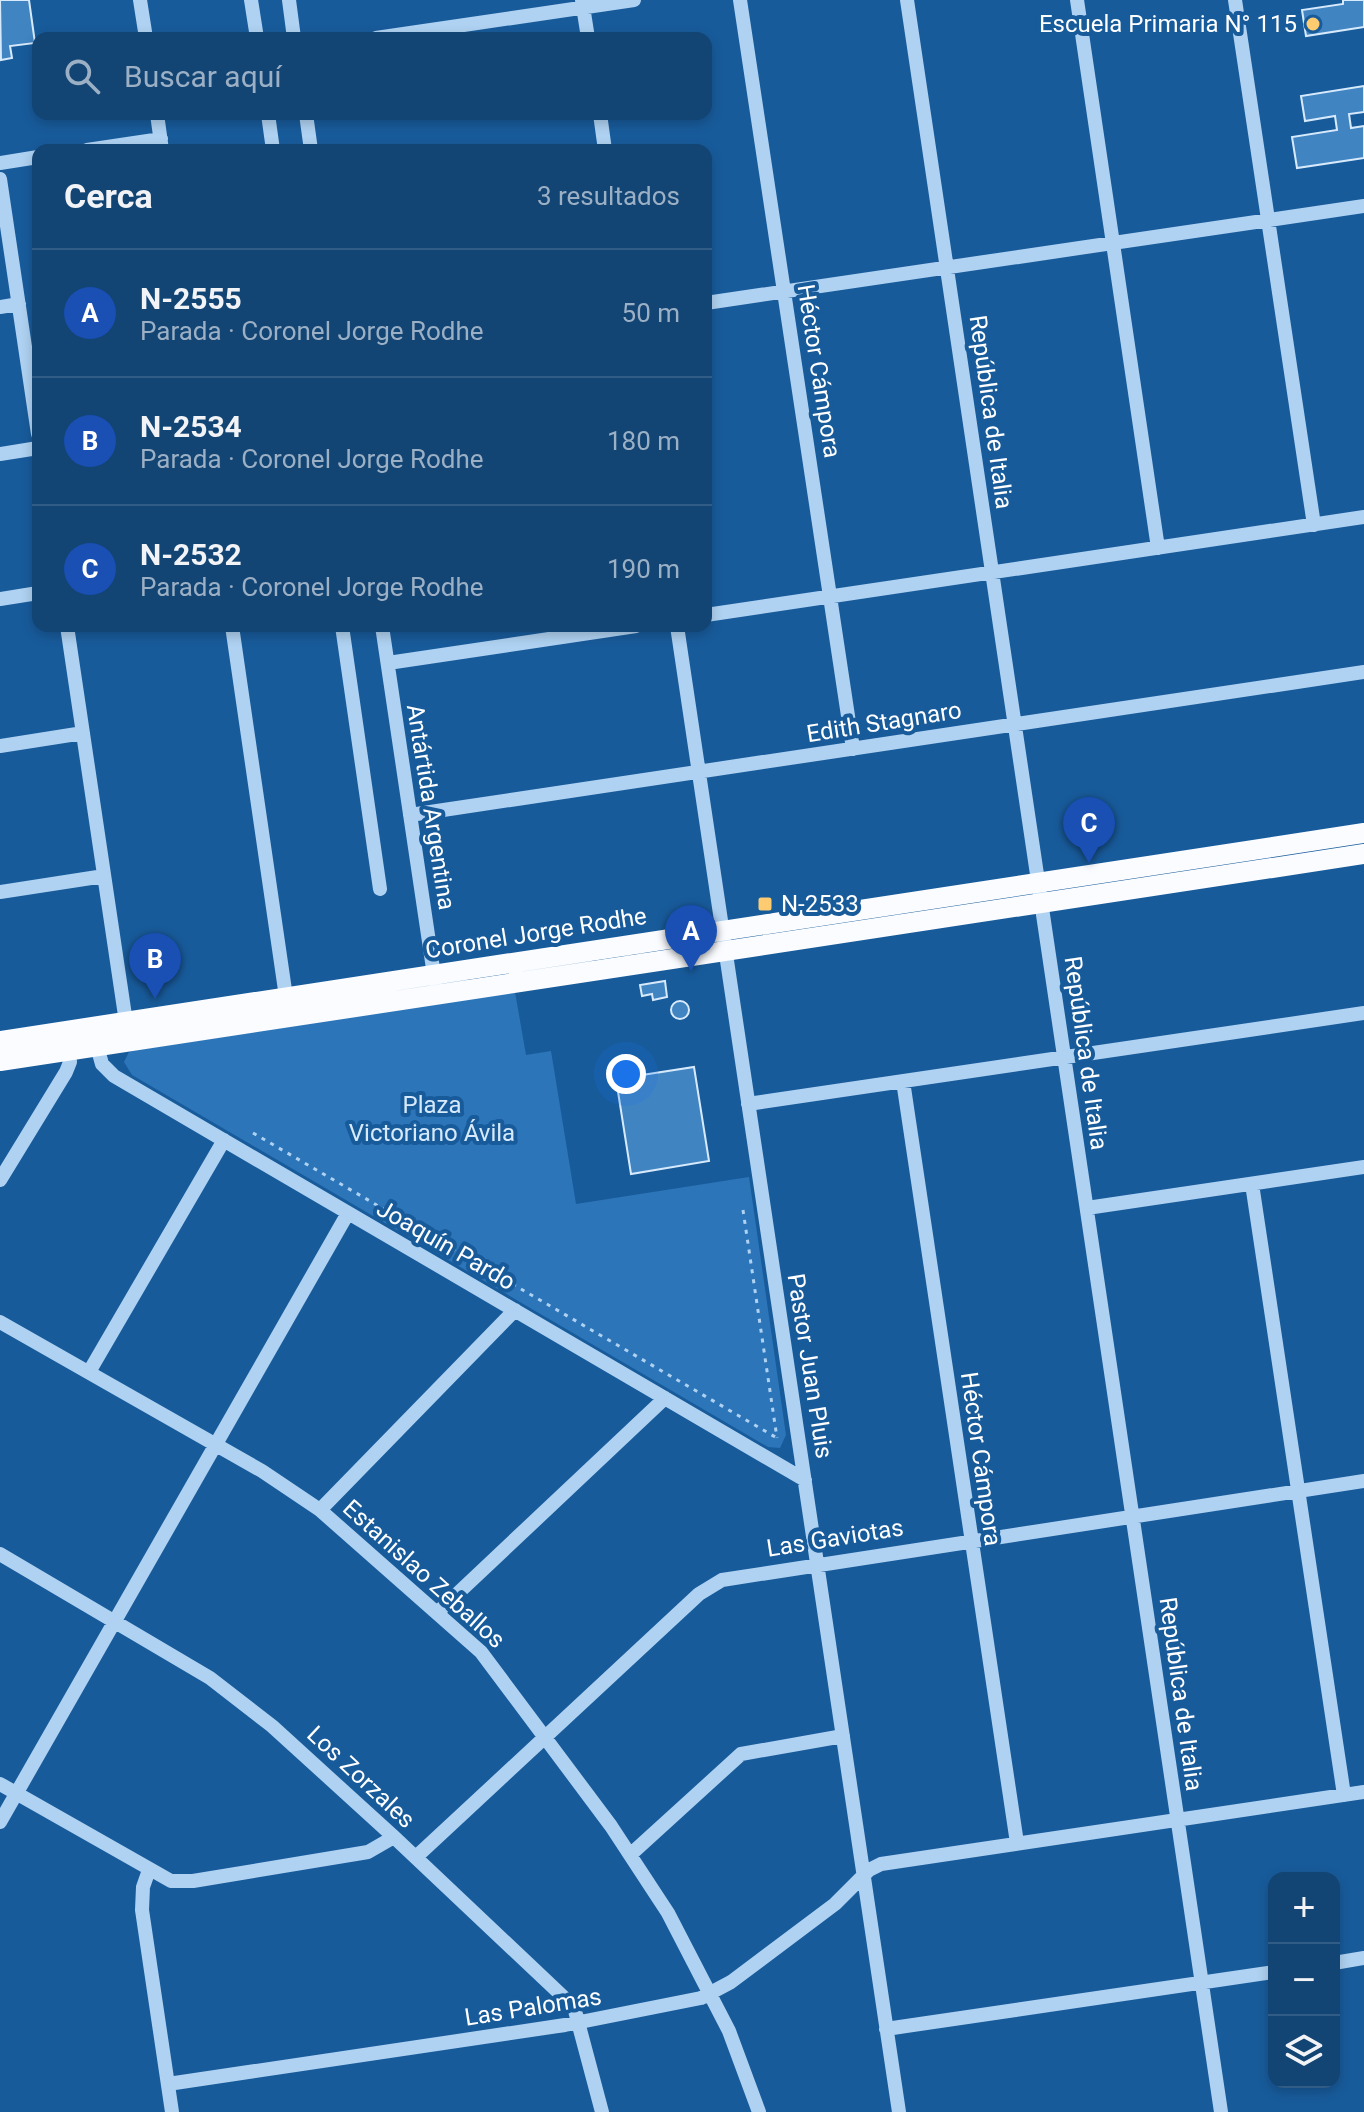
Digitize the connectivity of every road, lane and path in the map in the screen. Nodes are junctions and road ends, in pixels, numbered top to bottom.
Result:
1 (140, 0) edge
2 (251, 0) edge
3 (289, 0) edge
4 (634, 0) edge
5 (740, 0) edge
6 (907, 0) edge
7 (1077, 0) edge
8 (1235, 0) edge
9 (583, 4) edge
10 (145, 32) edge
11 (256, 32) edge
12 (293, 32) edge
13 (413, 32) edge
14 (587, 32) edge
15 (158, 120) edge
16 (269, 120) edge
17 (307, 120) edge
18 (601, 120) edge
19 (161, 144) edge
20 (272, 144) edge
21 (310, 144) edge
22 (604, 144) edge
23 (32, 158) edge
24 (0, 163) edge
25 (0, 179) edge
26 (1364, 206) edge
27 (1268, 220) junction
28 (1113, 243) junction
29 (947, 269) junction
30 (784, 292) junction
31 (712, 302) edge
32 (19, 304) junction
33 (0, 307) edge
34 (32, 393) edge
35 (32, 449) edge
36 (0, 454) edge
37 (1364, 517) edge
38 (1314, 525) junction
39 (1158, 548) junction
40 (992, 572) junction
41 (32, 594) edge
42 (830, 597) junction
43 (0, 599) edge
44 (712, 614) edge
45 (68, 632) edge
46 (233, 632) edge
47 (343, 632) edge
48 (383, 632) edge
49 (596, 632) edge
50 (678, 632) edge
51 (388, 663) junction
52 (1364, 672) edge
53 (1015, 724) junction
54 (83, 733) junction
55 (0, 746) edge
56 (853, 749) junction
57 (699, 772) junction
58 (410, 815) junction
59 (1364, 833) edge
60 (1364, 854) edge
61 (104, 876) junction
62 (380, 889) dead end
63 (0, 892) edge
64 (1040, 892) junction
65 (724, 940) junction
66 (436, 984) junction
67 (286, 997) junction
68 (1364, 1013) edge
69 (127, 1032) junction
70 (94, 1036) junction
71 (68, 1040) junction
72 (0, 1041) edge
73 (1065, 1057) junction
74 (0, 1061) edge
75 (903, 1081) junction
76 (748, 1104) junction
77 (253, 1133) dead end
78 (224, 1140) junction
79 (1364, 1167) edge
80 (0, 1180) edge
81 (1252, 1184) junction
82 (1087, 1208) junction
83 (743, 1210) dead end
84 (348, 1213) junction
85 (515, 1310) junction
86 (0, 1322) edge
87 (89, 1372) junction
88 (665, 1398) junction
89 (215, 1445) junction
90 (805, 1480) junction
91 (1364, 1481) edge
92 (1298, 1491) junction
93 (320, 1510) junction
94 (1133, 1515) junction
95 (971, 1540) junction
96 (0, 1554) edge
97 (817, 1563) junction
98 (439, 1611) junction
99 (115, 1621) junction
100 (843, 1736) junction
101 (546, 1737) junction
102 (0, 1784) edge
103 (1364, 1792) edge
104 (16, 1794) junction
105 (1344, 1795) junction
106 (1178, 1820) junction
107 (0, 1822) edge
108 (394, 1837) junction
109 (1017, 1843) junction
110 (630, 1855) junction
111 (416, 1857) junction
112 (149, 1870) junction
113 (863, 1874) junction
114 (1364, 1958) edge
115 (1340, 1962) edge
116 (1268, 1973) edge
117 (1202, 1982) junction
118 (712, 1994) junction
119 (581, 2022) junction
120 (886, 2029) junction
121 (168, 2084) junction
122 (172, 2112) edge
123 (602, 2112) edge
124 (759, 2112) edge
125 (899, 2112) edge
126 (1221, 2112) edge

1 - 10 street
2 - 11 street
3 - 12 street
4 - 9 street
5 - 30 street, Héctor Cámpora
6 - 29 street, República de Italia
7 - 28 street
8 - 27 street
9 - 13 street
9 - 14 street
15 - 19 street
16 - 20 street
17 - 21 street
18 - 22 street
23 - 24 street
25 - 32 street
26 - 27 street
27 - 28 street
27 - 38 street
28 - 29 street
28 - 39 street
29 - 30 street
29 - 40 street, República de Italia
30 - 31 street
30 - 42 street, Héctor Cámpora
32 - 33 street
32 - 34 street
35 - 36 street
37 - 38 street
38 - 39 street
39 - 40 street
40 - 42 street
40 - 53 street, República de Italia
41 - 43 street
42 - 44 street
42 - 56 street, Héctor Cámpora
45 - 54 street
46 - 67 street
47 - 62 street
48 - 51 street, Antártida Argentina
49 - 51 street
50 - 57 street, Pastor Juan Pluis
51 - 58 street, Antártida Argentina
52 - 53 street, Edith Stagnaro
53 - 56 street, Edith Stagnaro
53 - 64 street, República de Italia
54 - 55 street
54 - 61 street
56 - 57 street, Edith Stagnaro
57 - 58 street, Edith Stagnaro
57 - 65 street, Pastor Juan Pluis
58 - 66 street, Antártida Argentina
59 - 64 main road, Coronel Jorge Rodhe
60 - 64 main road, Coronel Jorge Rodhe
61 - 63 street
61 - 69 street
64 - 65 main road, Coronel Jorge Rodhe
64 - 73 street, República de Italia
65 - 66 main road, Coronel Jorge Rodhe
65 - 76 street, Pastor Juan Pluis
66 - 67 main road, Coronel Jorge Rodhe
66 - 69 main road, Coronel Jorge Rodhe
67 - 69 main road, Coronel Jorge Rodhe
68 - 73 street
69 - 70 main road, Coronel Jorge Rodhe
70 - 71 main road, Coronel Jorge Rodhe
70 - 78 street, Joaquín Pardo
71 - 72 main road, Coronel Jorge Rodhe
71 - 74 main road, Coronel Jorge Rodhe
71 - 80 street
73 - 75 street
73 - 82 street, República de Italia
75 - 76 street
75 - 95 street, Héctor Cámpora
76 - 90 street, Pastor Juan Pluis
77 - 83 path
78 - 84 street, Joaquín Pardo
78 - 87 street
79 - 81 street
81 - 82 street
81 - 92 street
82 - 94 street, República de Italia
84 - 85 street, Joaquín Pardo
84 - 89 street
85 - 88 street, Joaquín Pardo
85 - 93 street
86 - 87 street, Estanislao Zeballos
87 - 89 street, Estanislao Zeballos
88 - 90 street, Joaquín Pardo
88 - 98 street
89 - 93 street, Estanislao Zeballos
89 - 99 street
90 - 97 street, Pastor Juan Pluis
91 - 92 street, Las Gaviotas
92 - 94 street, Las Gaviotas
92 - 105 street
93 - 98 street, Estanislao Zeballos
94 - 95 street, Las Gaviotas
94 - 106 street, República de Italia
95 - 97 street, Las Gaviotas
95 - 109 street, Héctor Cámpora
96 - 99 street, Los Zorzales
97 - 100 street, Pastor Juan Pluis
97 - 101 street, Las Gaviotas
98 - 101 street, Estanislao Zeballos
99 - 104 street
99 - 108 street, Los Zorzales
100 - 110 street
100 - 113 street, Pastor Juan Pluis
101 - 110 street, Estanislao Zeballos
101 - 111 street, Las Gaviotas
102 - 104 street
103 - 105 street
104 - 107 street
104 - 112 street
105 - 106 street
106 - 109 street
106 - 117 street, República de Italia
108 - 111 street, Los Zorzales
108 - 112 street
109 - 113 street
110 - 118 street, Estanislao Zeballos
111 - 119 street, Los Zorzales
112 - 121 street
113 - 118 street, Las Palomas
113 - 120 street, Pastor Juan Pluis
114 - 115 street
116 - 117 street
117 - 120 street
117 - 126 street, República de Italia
118 - 119 street, Las Palomas
118 - 124 street, Estanislao Zeballos
119 - 121 street, Las Palomas
119 - 123 street, Los Zorzales
120 - 125 street, Pastor Juan Pluis
121 - 122 street

